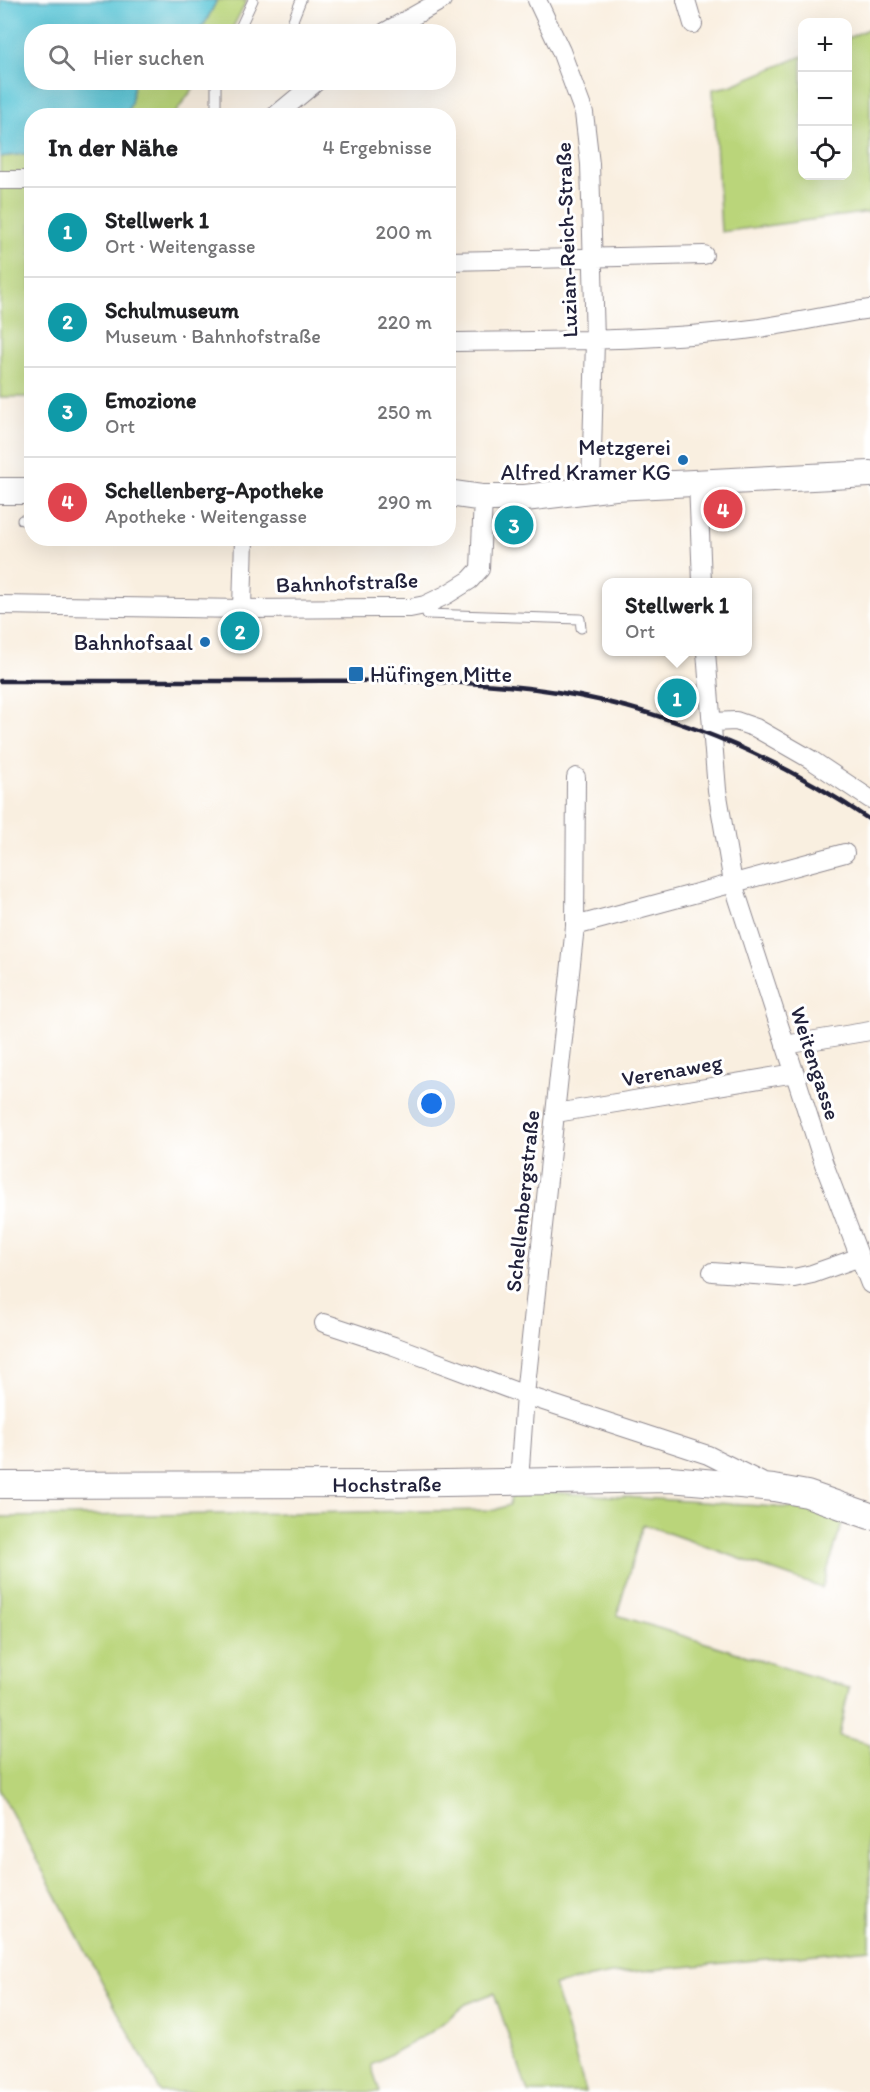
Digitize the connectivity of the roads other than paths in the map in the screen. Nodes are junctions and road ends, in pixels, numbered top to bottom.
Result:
1 (253, 0) edge
2 (301, 0) edge
3 (442, 0) edge
4 (537, 0) edge
5 (686, 0) edge
6 (242, 24) edge
7 (294, 24) edge
8 (399, 24) edge
9 (693, 24) dead end
10 (216, 90) edge
11 (306, 90) edge
12 (216, 108) edge
13 (285, 108) edge
14 (0, 180) edge
15 (24, 180) edge
16 (704, 255) dead end
17 (592, 258) junction
18 (456, 261) edge
19 (870, 309) edge
20 (595, 340) junction
21 (456, 342) edge
22 (870, 474) edge
23 (698, 482) junction
24 (591, 489) junction
25 (0, 491) edge
26 (24, 491) edge
27 (456, 494) edge
28 (483, 498) junction
29 (244, 546) edge
30 (702, 578) edge
31 (425, 604) junction
32 (0, 605) edge
33 (242, 609) junction
34 (580, 628) dead end
35 (706, 656) edge
36 (712, 722) junction
37 (576, 777) dead end
38 (870, 799) edge
39 (846, 853) dead end
40 (733, 883) junction
41 (576, 926) junction
42 (870, 1030) edge
43 (785, 1045) junction
44 (795, 1073) junction
45 (556, 1113) junction
46 (860, 1257) junction
47 (712, 1272) dead end
48 (870, 1284) edge
49 (324, 1323) dead end
50 (525, 1395) junction
51 (519, 1482) junction
52 (0, 1485) edge
53 (774, 1488) junction
54 (870, 1516) edge

1 - 6 lane
2 - 7 lane
3 - 8 street
4 - 17 street, Luzian-Reich-Straße
5 - 9 street
10 - 12 lane
11 - 13 street
14 - 15 street
16 - 17 street
17 - 18 street
17 - 20 street, Luzian-Reich-Straße
19 - 20 street
20 - 21 street
20 - 24 street, Luzian-Reich-Straße
22 - 23 street
23 - 24 street
23 - 30 street
24 - 28 street
25 - 26 street
27 - 28 street
28 - 31 street, Bahnhofstraße
29 - 33 street, Bahnhofstraße
31 - 33 street, Bahnhofstraße
31 - 34 lane
32 - 33 street, Bahnhofstraße
35 - 36 street, Weitengasse
36 - 38 street
36 - 40 street, Weitengasse
37 - 41 street, Schellenbergstraße
39 - 40 street
40 - 41 street
40 - 43 street, Weitengasse
41 - 45 street, Schellenbergstraße
42 - 43 street
43 - 44 street, Weitengasse
44 - 45 street, Verenaweg
44 - 46 street, Weitengasse
45 - 50 street, Schellenbergstraße
46 - 47 street
46 - 48 street, Weitengasse
49 - 50 street, Hochstraße
50 - 51 street, Schellenbergstraße
50 - 53 street, Hochstraße
51 - 52 street, Hochstraße
51 - 53 street, Hochstraße
53 - 54 street, Hochstraße

